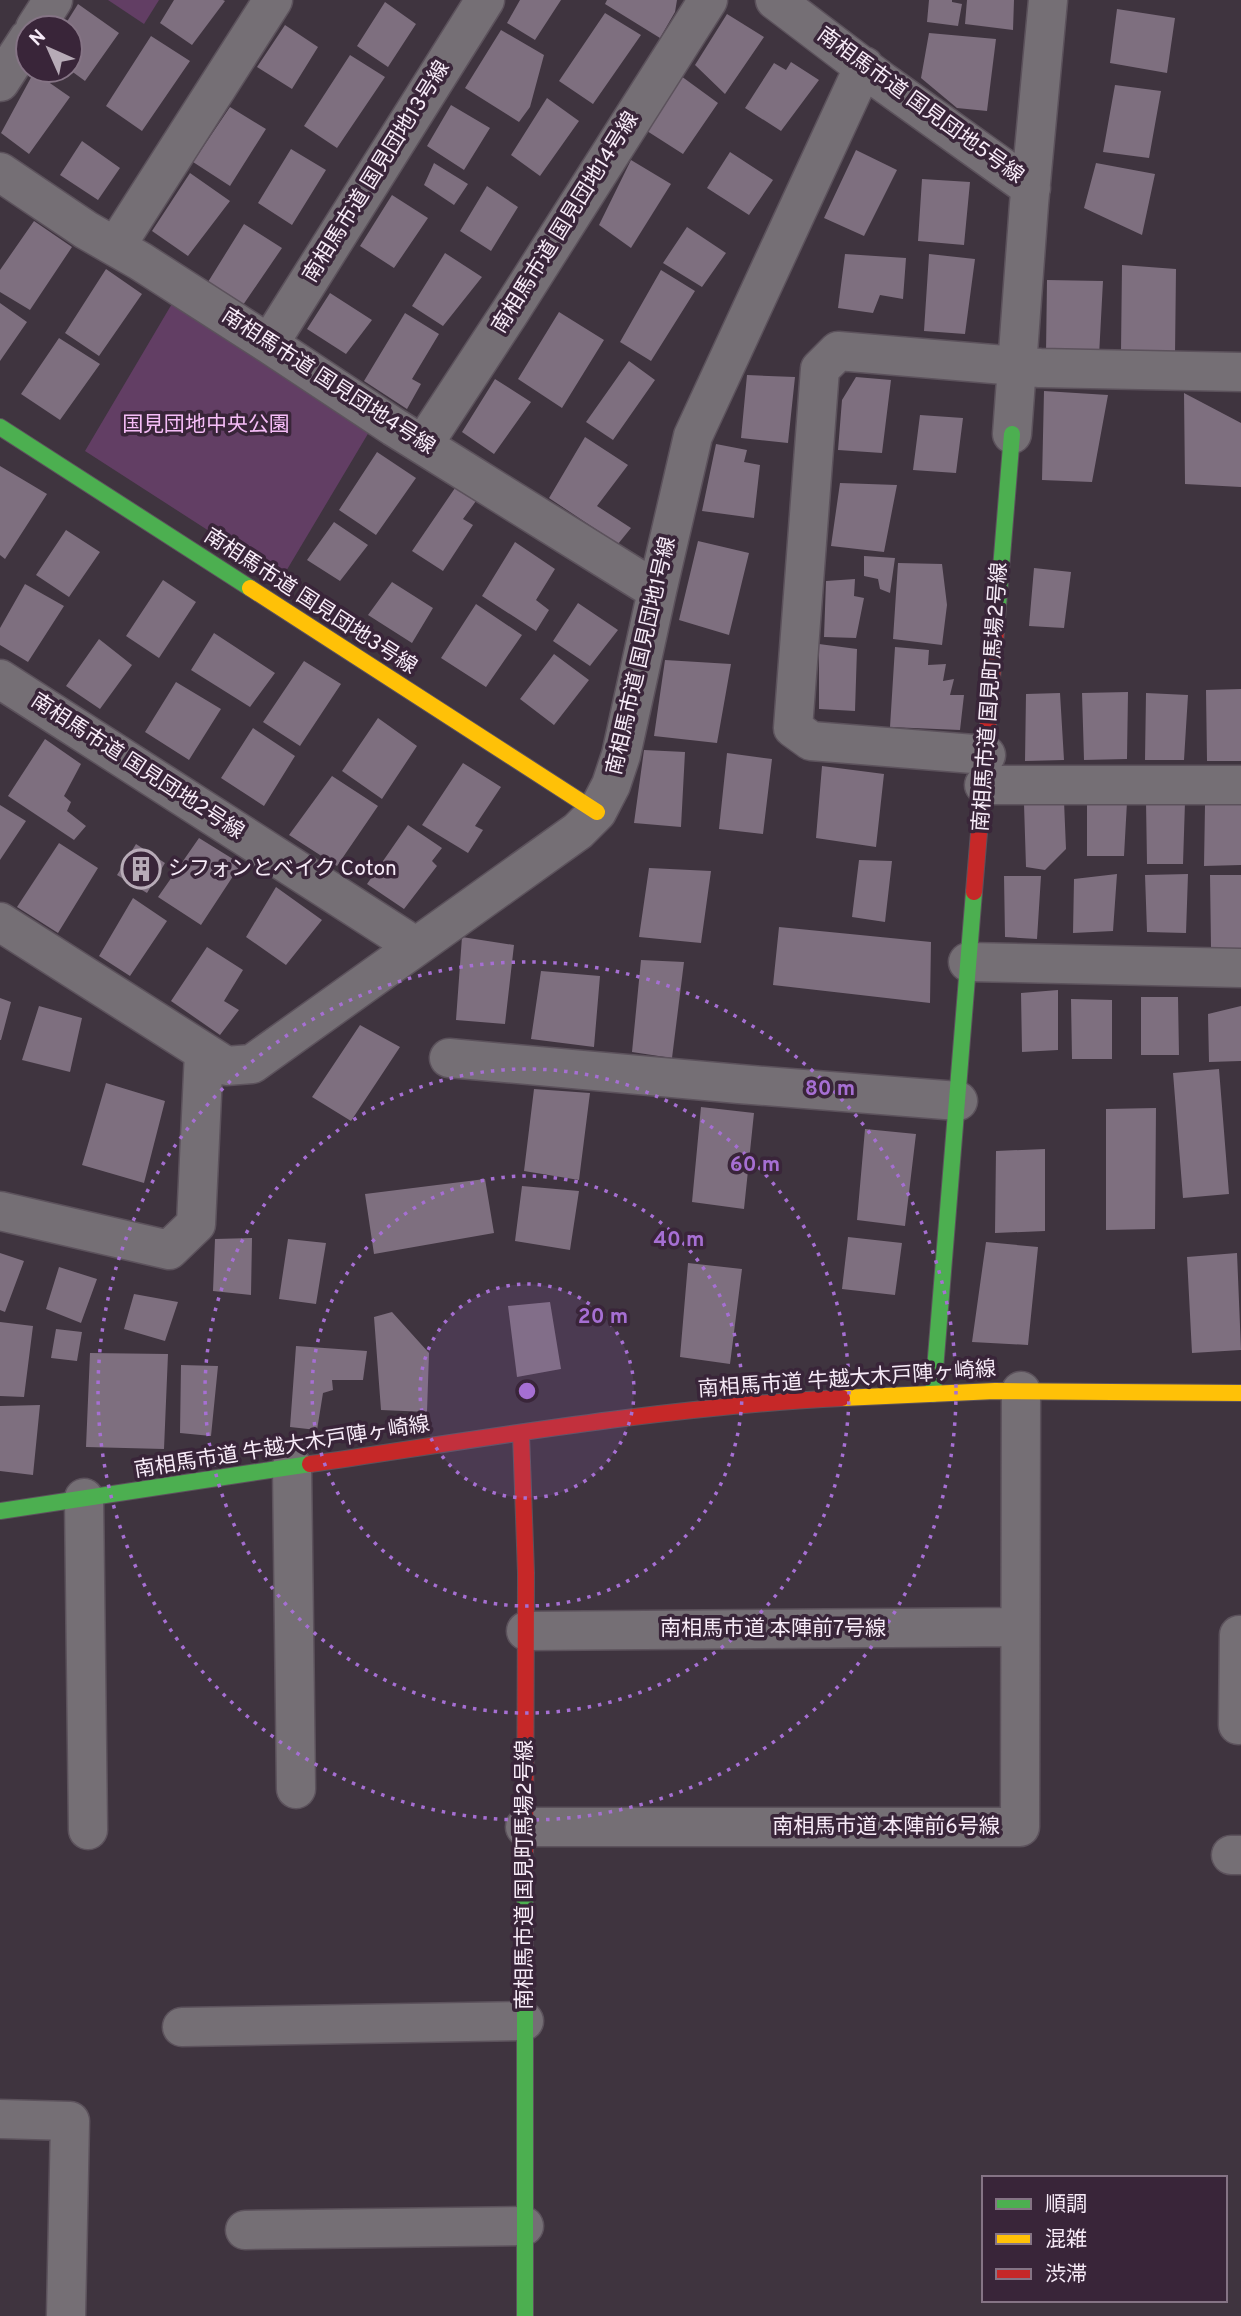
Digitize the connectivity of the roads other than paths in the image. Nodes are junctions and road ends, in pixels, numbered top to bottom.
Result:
1 (273, 0) edge
2 (485, 0) edge
3 (708, 0) edge
4 (775, 0) edge
5 (1048, 0) edge
6 (14, 60) edge
7 (864, 66) junction
8 (0, 82) edge
9 (0, 172) edge
10 (1031, 188) junction
11 (116, 246) junction
12 (269, 344) junction
13 (1017, 366) junction
14 (1241, 372) edge
15 (0, 427) edge
16 (1012, 434) joint
17 (423, 445) junction
18 (657, 591) junction
19 (0, 679) edge
20 (985, 770) junction
21 (1241, 785) edge
22 (597, 812) junction
23 (0, 922) edge
24 (415, 946) junction
25 (968, 961) junction
26 (1241, 968) edge
27 (204, 1052) junction
28 (449, 1058) dead end
29 (958, 1101) junction
30 (0, 1211) edge
31 (1021, 1391) junction
32 (1241, 1393) edge
33 (933, 1394) junction
34 (521, 1434) junction
35 (292, 1466) junction
36 (84, 1498) junction
37 (0, 1511) edge
38 (1020, 1628) junction
39 (526, 1631) junction
40 (1241, 1635) edge
41 (1238, 1725) dead end
42 (296, 1789) dead end
43 (525, 1828) junction
44 (88, 1830) dead end
45 (524, 2021) junction
46 (182, 2027) dead end
47 (0, 2119) edge
48 (524, 2226) junction
49 (245, 2230) dead end
50 (66, 2316) edge
51 (525, 2316) edge

1 - 11 street
2 - 12 street, 南相馬市道 国見団地13号線
3 - 17 street, 南相馬市道 国見団地14号線
4 - 7 street, 南相馬市道 国見団地5号線
5 - 10 street, 南相馬市道 国見町馬場2号線
6 - 8 street
7 - 10 street, 南相馬市道 国見団地5号線
7 - 18 street, 南相馬市道 国見団地1号線
9 - 11 street, 南相馬市道 国見団地4号線
10 - 13 street, 南相馬市道 国見町馬場2号線
11 - 12 street, 南相馬市道 国見団地4号線
12 - 17 street, 南相馬市道 国見団地4号線
13 - 14 street
13 - 16 street, 南相馬市道 国見町馬場2号線
13 - 20 street
15 - 22 street, 南相馬市道 国見団地3号線
16 - 20 street, 南相馬市道 国見町馬場2号線
17 - 18 street, 南相馬市道 国見団地4号線
18 - 22 street, 南相馬市道 国見団地1号線
19 - 24 street, 南相馬市道 国見団地2号線
20 - 21 street
20 - 25 street, 南相馬市道 国見町馬場2号線
22 - 24 street, 南相馬市道 国見団地1号線
23 - 27 street, 南相馬市道 国見団地1号線
24 - 27 street, 南相馬市道 国見団地1号線
25 - 26 street
25 - 29 street, 南相馬市道 国見町馬場2号線
27 - 30 street
28 - 29 street
29 - 33 street, 南相馬市道 国見町馬場2号線
31 - 32 street, 南相馬市道 牛越大木戸陣ヶ崎線
31 - 33 street, 南相馬市道 牛越大木戸陣ヶ崎線
31 - 38 street, 南相馬市道 本陣前6号線
33 - 34 street, 南相馬市道 牛越大木戸陣ヶ崎線
34 - 35 street, 南相馬市道 牛越大木戸陣ヶ崎線
34 - 39 street, 南相馬市道 国見町馬場2号線
35 - 36 street, 南相馬市道 牛越大木戸陣ヶ崎線
35 - 42 street
36 - 37 street, 南相馬市道 牛越大木戸陣ヶ崎線
36 - 44 street
38 - 39 street, 南相馬市道 本陣前7号線
38 - 43 street, 南相馬市道 本陣前6号線
39 - 43 street, 南相馬市道 国見町馬場2号線
40 - 41 street
43 - 45 street, 南相馬市道 国見町馬場2号線
45 - 46 street
45 - 48 street, 南相馬市道 国見町馬場2号線
47 - 50 street
48 - 49 street
48 - 51 street, 南相馬市道 国見町馬場2号線

